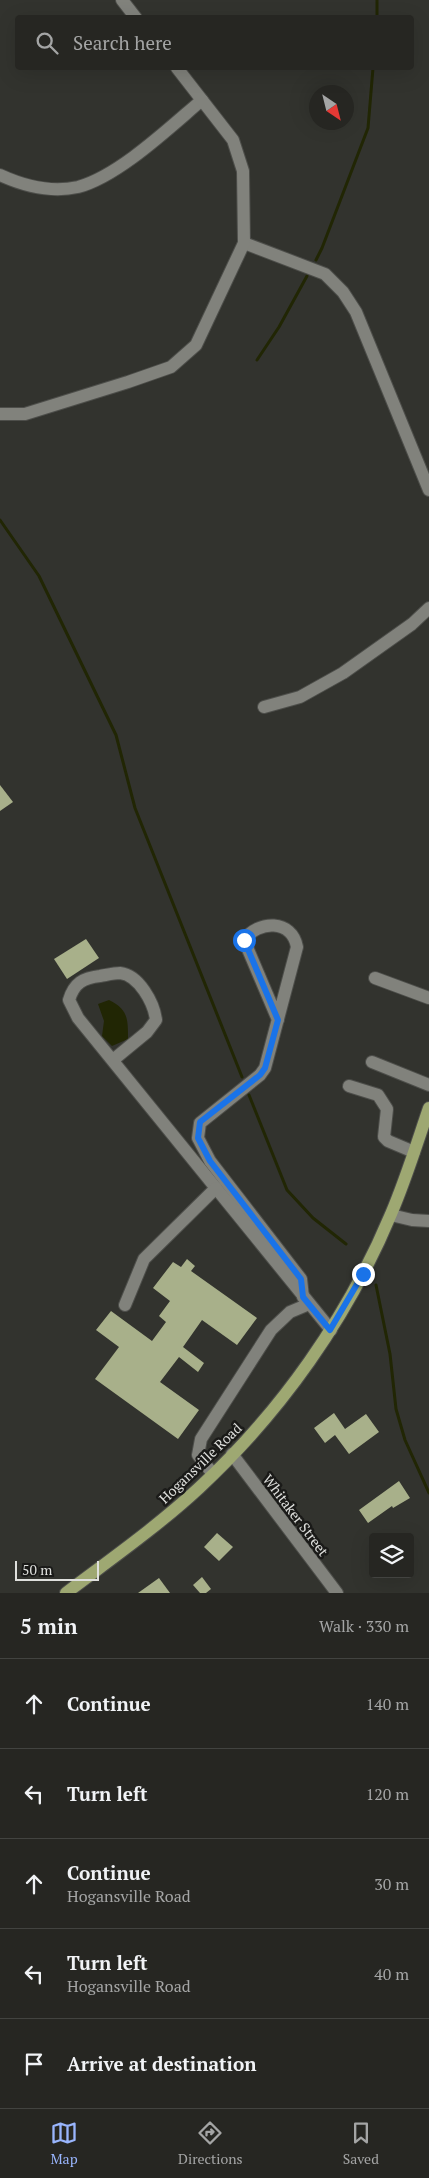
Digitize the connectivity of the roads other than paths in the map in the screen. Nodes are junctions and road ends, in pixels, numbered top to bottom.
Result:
1 (122, 0) edge
2 (134, 15) edge
3 (179, 70) edge
4 (202, 100) junction
5 (0, 174) edge
6 (244, 243) junction
7 (0, 414) edge
8 (429, 490) edge
9 (429, 608) edge
10 (264, 707) dead end
11 (375, 978) dead end
12 (429, 998) edge
13 (278, 1020) junction
14 (113, 1060) junction
15 (372, 1062) dead end
16 (429, 1085) edge
17 (349, 1086) dead end
18 (429, 1108) edge
19 (414, 1152) junction
20 (216, 1188) junction
21 (391, 1215) junction
22 (429, 1221) edge
23 (306, 1300) junction
24 (125, 1305) dead end
25 (330, 1330) junction
26 (232, 1454) junction
27 (213, 1474) junction
28 (66, 1593) edge
29 (337, 1593) edge

1 - 2 street
3 - 4 street
4 - 5 street
4 - 6 street
6 - 7 street
6 - 8 street
9 - 10 street
11 - 12 street
13 - 13 street
13 - 23 street
14 - 14 street
14 - 20 street
15 - 16 street
17 - 19 street
18 - 19 main road, Hogansville Road
19 - 21 main road, Hogansville Road
20 - 23 street
20 - 24 street
21 - 22 street
21 - 25 main road, Hogansville Road
23 - 25 street
23 - 27 street
25 - 26 main road, Hogansville Road
26 - 27 main road, Hogansville Road
26 - 29 street, Whitaker Street
27 - 28 main road, Hogansville Road

